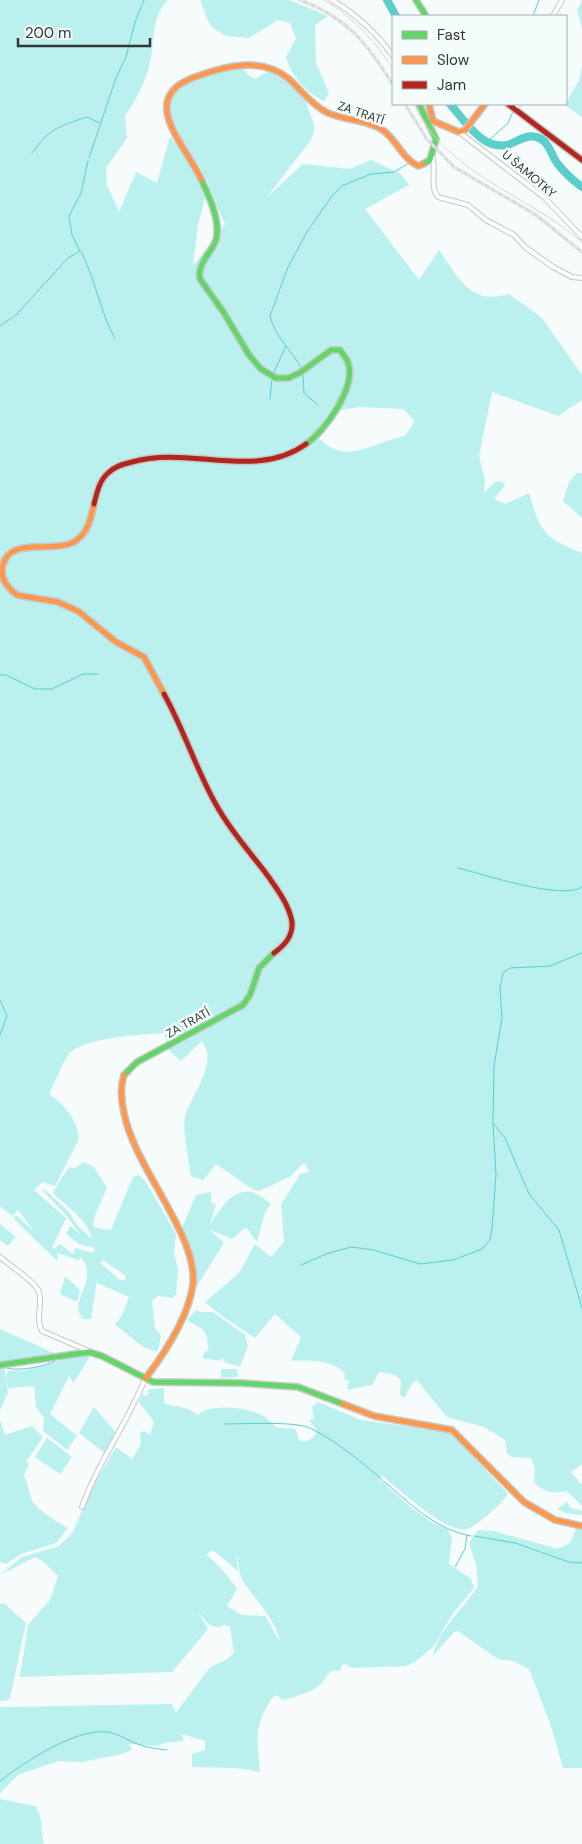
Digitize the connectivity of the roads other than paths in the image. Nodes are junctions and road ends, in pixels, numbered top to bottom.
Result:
1 (332, 0) edge
2 (416, 0) edge
3 (562, 0) edge
4 (425, 15) edge
5 (554, 15) edge
6 (392, 55) edge
7 (420, 105) edge
8 (429, 105) edge
9 (484, 105) edge
10 (509, 105) edge
11 (518, 105) edge
12 (515, 109) junction
13 (459, 132) junction
14 (432, 156) junction
15 (582, 160) edge
16 (582, 238) edge
17 (582, 278) edge
18 (0, 1257) edge
19 (93, 1353) junction
20 (0, 1365) edge
21 (144, 1379) junction
22 (82, 1508) dead end
23 (582, 1526) edge

1 - 6 street
2 - 4 street
3 - 5 street
7 - 14 street
8 - 13 street, U ŠAMOTKY
9 - 13 street
10 - 12 street
11 - 12 street
12 - 15 street
13 - 16 street, U ŠAMOTKY
14 - 17 street
14 - 21 street, ZA TRATÍ
18 - 19 street
19 - 20 street
19 - 21 street
21 - 22 street
21 - 23 street

